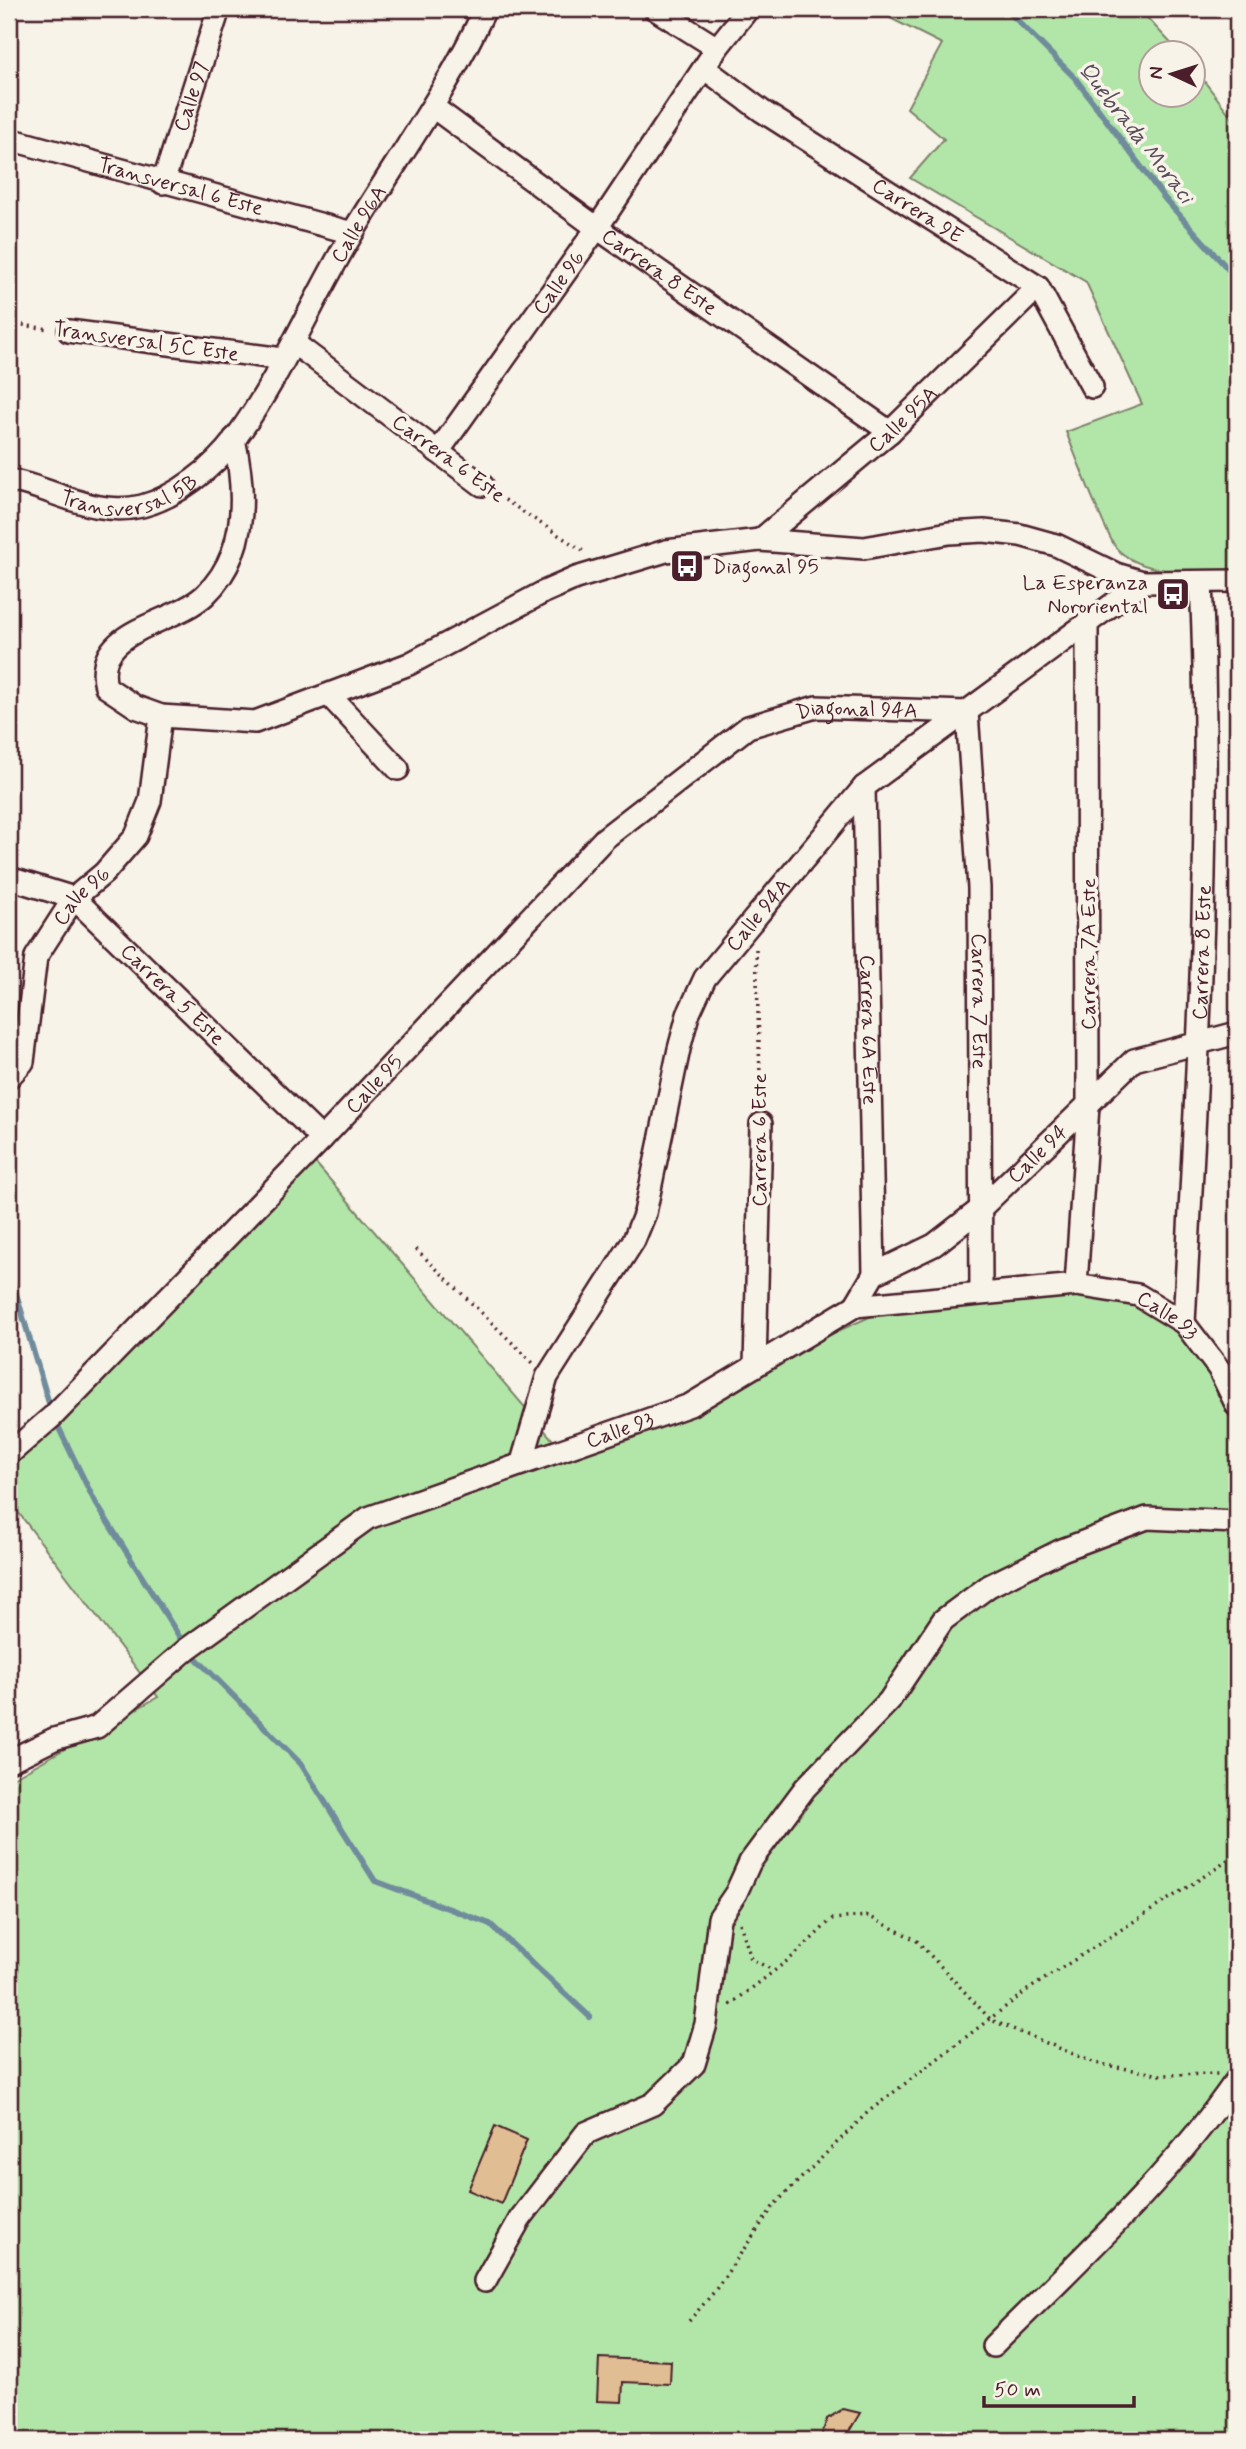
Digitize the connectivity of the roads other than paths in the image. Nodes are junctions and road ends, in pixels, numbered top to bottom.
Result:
1 (219, 9) edge
2 (485, 9) edge
3 (655, 9) edge
4 (748, 9) edge
5 (717, 48) junction
6 (704, 68) junction
7 (433, 107) junction
8 (9, 139) edge
9 (163, 183) junction
10 (597, 228) junction
11 (352, 233) junction
12 (1038, 287) junction
13 (69, 331) road end
14 (288, 351) junction
15 (1091, 387) dead end
16 (890, 432) junction
17 (234, 439) junction
18 (438, 452) junction
19 (9, 480) edge
20 (482, 485) road end
21 (760, 540) junction
22 (1237, 581) edge
23 (1143, 582) junction
24 (1201, 582) junction
25 (1087, 622) junction
26 (329, 695) junction
27 (967, 712) junction
28 (161, 716) junction
29 (748, 727) joint
30 (398, 769) dead end
31 (864, 787) junction
32 (9, 878) edge
33 (74, 898) junction
34 (1237, 1033) edge
35 (1198, 1041) junction
36 (9, 1077) edge
37 (1088, 1107) junction
38 (761, 1124) road end
39 (322, 1139) junction
40 (979, 1210) junction
41 (874, 1274) junction
42 (1076, 1285) junction
43 (981, 1292) junction
44 (855, 1306) junction
45 (1184, 1323) junction
46 (755, 1366) junction
47 (1237, 1406) edge
48 (9, 1454) edge
49 (522, 1462) junction
50 (1237, 1522) edge
51 (9, 1761) edge
52 (1231, 2077) edge
53 (485, 2281) dead end
54 (993, 2346) dead end

1 - 9 street, Calle 97
2 - 7 street, Calle 96A
3 - 5 street
4 - 5 street, Calle 96
5 - 6 street, Calle 96
6 - 10 street, Calle 96
6 - 12 street, Carrera 9E
7 - 10 street, Carrera 8 Este
7 - 11 street, Calle 96A
8 - 9 street, Transversal 6 Este
9 - 11 street, Transversal 6 Este
10 - 16 street, Carrera 8 Este
10 - 18 street, Calle 96
11 - 14 street, Calle 96A
12 - 15 street, Carrera 9E
12 - 16 street, Calle 95A
13 - 14 street, Transversal 5C Este
14 - 17 street, Calle 96A
14 - 18 street, Carrera 6 Este
16 - 21 street, Calle 95A
17 - 19 street, Transversal 5B
17 - 28 street
18 - 20 street, Carrera 6 Este
21 - 23 street
21 - 26 street
22 - 24 street
23 - 24 street
23 - 25 street, Calle 94A
24 - 35 street, Carrera 8 Este
25 - 27 street, Calle 94A
25 - 37 street, Carrera 7A Este
26 - 28 street
26 - 30 street
27 - 29 street, Diagonal 94A
27 - 31 street, Calle 94A
27 - 40 street, Carrera 7 Este
28 - 33 street, Calle 96
29 - 39 street, Calle 95
31 - 41 street, Carrera 6A Este
31 - 49 street, Calle 94A
32 - 33 street, Carrera 5 Este
33 - 36 street, Calle 96
33 - 39 street, Carrera 5 Este
34 - 35 street, Calle 94
35 - 37 street, Calle 94
35 - 45 street, Carrera 8 Este
37 - 40 street, Calle 94
37 - 42 street, Carrera 7A Este
38 - 46 street, Carrera 6 Este
39 - 48 street, Calle 95
40 - 41 street, Calle 94
40 - 43 street, Carrera 7 Este
41 - 44 street
42 - 43 street, Calle 93
42 - 45 street, Calle 93
43 - 44 street, Calle 93
44 - 46 street, Calle 93
45 - 47 street, Calle 93
46 - 49 street, Calle 93
49 - 51 street, Calle 93
50 - 53 street
52 - 54 street

